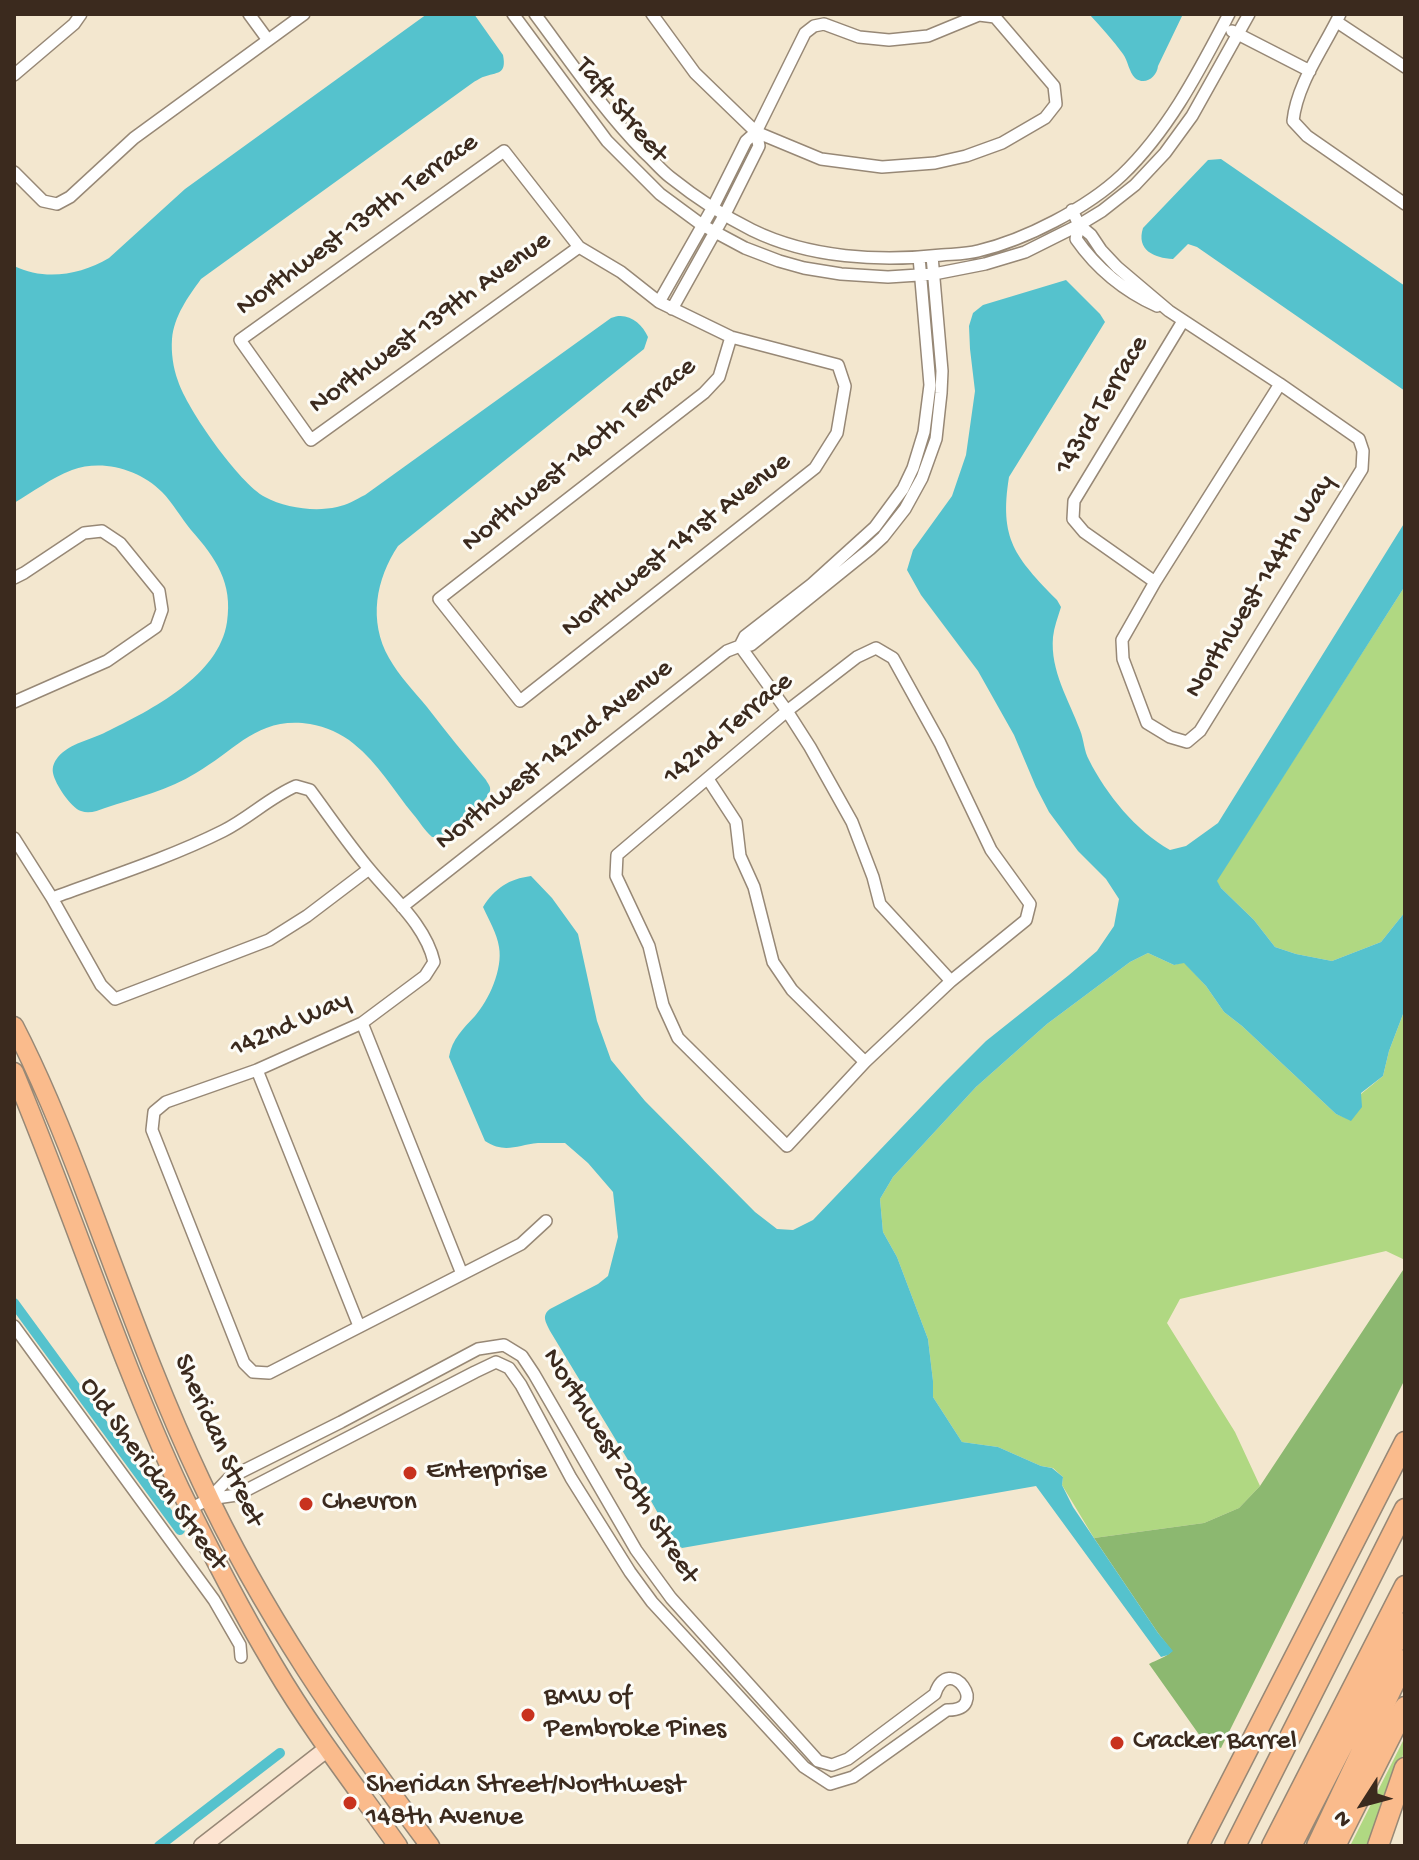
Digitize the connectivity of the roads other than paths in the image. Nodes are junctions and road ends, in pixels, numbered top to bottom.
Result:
1 (81, 14) edge
2 (249, 14) edge
3 (304, 14) edge
4 (513, 14) edge
5 (535, 14) edge
6 (652, 14) edge
7 (1229, 14) edge
8 (1249, 14) edge
9 (979, 15) edge
10 (1338, 18) edge
11 (1223, 26) junction
12 (1238, 34) junction
13 (268, 40) junction
14 (1405, 67) edge
15 (1310, 71) junction
16 (14, 75) edge
17 (756, 132) junction
18 (14, 172) edge
19 (1405, 204) edge
20 (713, 207) junction
21 (1072, 210) junction
22 (725, 214) junction
23 (702, 225) junction
24 (1079, 225) junction
25 (715, 232) junction
26 (579, 247) junction
27 (932, 256) junction
28 (919, 257) junction
29 (934, 274) junction
30 (921, 275) junction
31 (659, 302) junction
32 (672, 309) junction
33 (1183, 321) junction
34 (731, 337) junction
35 (1280, 384) junction
36 (311, 440) joint
37 (14, 578) edge
38 (1155, 582) junction
39 (740, 646) junction
40 (520, 701) joint
41 (14, 702) edge
42 (787, 711) junction
43 (708, 779) junction
44 (14, 838) edge
45 (369, 869) junction
46 (52, 898) junction
47 (402, 907) junction
48 (951, 981) junction
49 (362, 1023) junction
50 (14, 1026) edge
51 (865, 1062) junction
52 (257, 1070) junction
53 (14, 1072) edge
54 (546, 1221) dead end
55 (462, 1274) junction
56 (14, 1326) edge
57 (359, 1326) junction
58 (1405, 1442) edge
59 (209, 1499) junction
60 (190, 1509) junction
61 (1405, 1509) edge
62 (1405, 1586) edge
63 (1405, 1623) edge
64 (241, 1657) dead end
65 (1405, 1660) edge
66 (296, 1700) junction
67 (1405, 1707) edge
68 (338, 1723) junction
69 (328, 1748) junction
70 (1405, 1768) edge
71 (202, 1846) edge
72 (398, 1846) edge
73 (430, 1846) edge
74 (1198, 1846) edge
75 (1235, 1846) edge
76 (1272, 1846) edge
77 (1291, 1846) edge
78 (1317, 1846) edge
79 (1335, 1846) edge
80 (1378, 1846) edge

1 - 16 street
2 - 13 street
3 - 13 street
4 - 23 street, Taft Street
5 - 20 street, Taft Street
6 - 17 street
7 - 11 street
8 - 12 street
9 - 17 street
9 - 17 street
10 - 14 street
10 - 15 street
11 - 12 street
11 - 21 street
12 - 15 street
12 - 24 street
13 - 18 street
15 - 19 street
17 - 20 street
17 - 22 street
20 - 22 street, Taft Street
20 - 23 street
21 - 24 street
21 - 27 street
22 - 25 street
22 - 28 street, Taft Street
23 - 25 street, Taft Street
23 - 31 street
24 - 29 street
24 - 33 street
25 - 30 street, Taft Street
25 - 32 street
26 - 31 street
26 - 36 street, Northwest 139th Avenue
26 - 36 street, Northwest 139th Terrace
27 - 28 street, Taft Street
27 - 29 street, Northwest 142nd Avenue
28 - 30 street, Northwest 142nd Avenue
29 - 30 street, Taft Street
29 - 39 street, Northwest 142nd Avenue
30 - 39 street, Northwest 142nd Avenue
31 - 32 street
32 - 34 street
33 - 35 street
33 - 38 street, 143rd Terrace
34 - 40 street, Northwest 140th Terrace
34 - 40 street, Northwest 141st Avenue
35 - 38 street
35 - 38 street, Northwest 144th Way
37 - 41 street
39 - 42 street
39 - 47 street, Northwest 142nd Avenue
42 - 43 street, 142nd Terrace
42 - 48 street
42 - 48 street, 142nd Terrace
43 - 51 street
43 - 51 street, 142nd Terrace
44 - 46 street
45 - 46 street
45 - 46 street
45 - 47 street
47 - 49 street, 142nd Way
48 - 51 street
49 - 52 street, 142nd Way
49 - 55 street
50 - 59 main road, Sheridan Street
52 - 57 street
52 - 57 street, 142nd Way
53 - 60 main road, Sheridan Street
54 - 55 street
55 - 57 street
56 - 64 street, Old Sheridan Street
58 - 74 highway
59 - 59 street, Northwest 20th Street
59 - 60 street
59 - 68 main road, Sheridan Street
60 - 66 main road, Sheridan Street
61 - 75 highway
62 - 76 highway
63 - 77 highway
65 - 78 highway
66 - 68 main road
66 - 69 main road, Sheridan Street
67 - 79 highway
68 - 69 main road
68 - 73 main road, Sheridan Street
69 - 71 street
69 - 72 main road, Sheridan Street
70 - 80 highway

